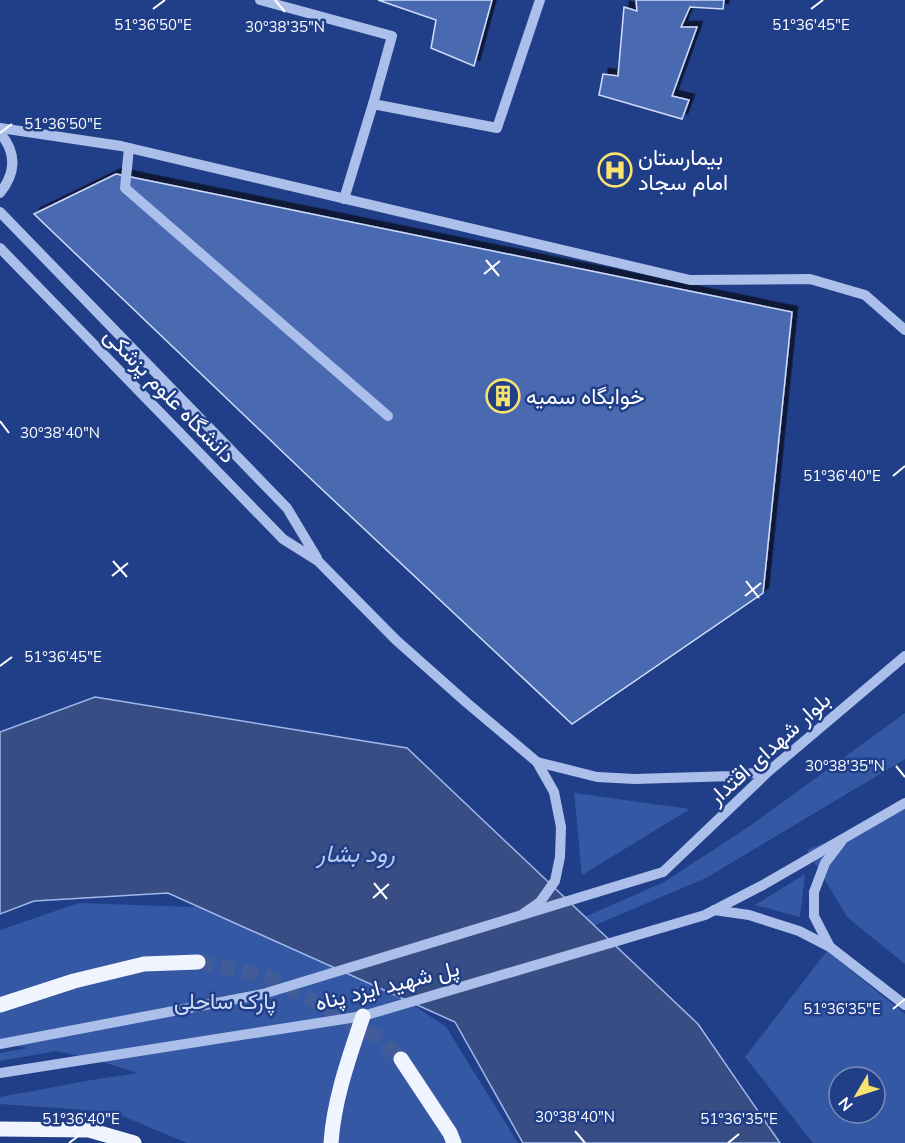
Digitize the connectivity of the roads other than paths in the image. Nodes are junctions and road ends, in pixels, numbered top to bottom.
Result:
1 (260, 0) edge
2 (540, 0) edge
3 (373, 104) junction
4 (0, 128) edge
5 (0, 133) edge
6 (129, 148) junction
7 (0, 193) edge
8 (344, 198) junction
9 (0, 212) edge
10 (0, 248) edge
11 (905, 330) edge
12 (388, 416) dead end
13 (318, 561) junction
14 (905, 656) edge
15 (537, 762) junction
16 (769, 771) junction
17 (905, 803) edge
18 (843, 839) junction
19 (663, 872) joint
20 (710, 912) junction
21 (520, 915) junction
22 (830, 947) junction
23 (198, 962) tunnel mouth
24 (0, 1005) edge
25 (905, 1005) edge
26 (363, 1016) junction
27 (0, 1044) edge
28 (401, 1059) tunnel mouth
29 (0, 1073) edge
30 (0, 1129) edge
31 (134, 1143) edge
32 (331, 1143) edge
33 (454, 1143) edge

1 - 3 street
2 - 3 street
3 - 8 street
4 - 6 street
5 - 7 street
6 - 8 street
6 - 12 street
8 - 11 street
9 - 13 street
10 - 13 street, دانشگاه علوم پزشکی
13 - 15 street
14 - 16 street, بلوار شهدای اقتدار
15 - 16 street
15 - 21 street
16 - 19 street, بلوار شهدای اقتدار
17 - 18 street
18 - 20 street
18 - 22 street
19 - 21 street, پل شهید ایزد پناه, bridge
20 - 22 street
20 - 26 street, پل شهید ایزد پناه
21 - 27 street, پل شهید ایزد پناه, bridge
22 - 25 street
23 - 24 main road
26 - 29 street, پل شهید ایزد پناه
26 - 32 main road
28 - 33 main road
30 - 31 main road

